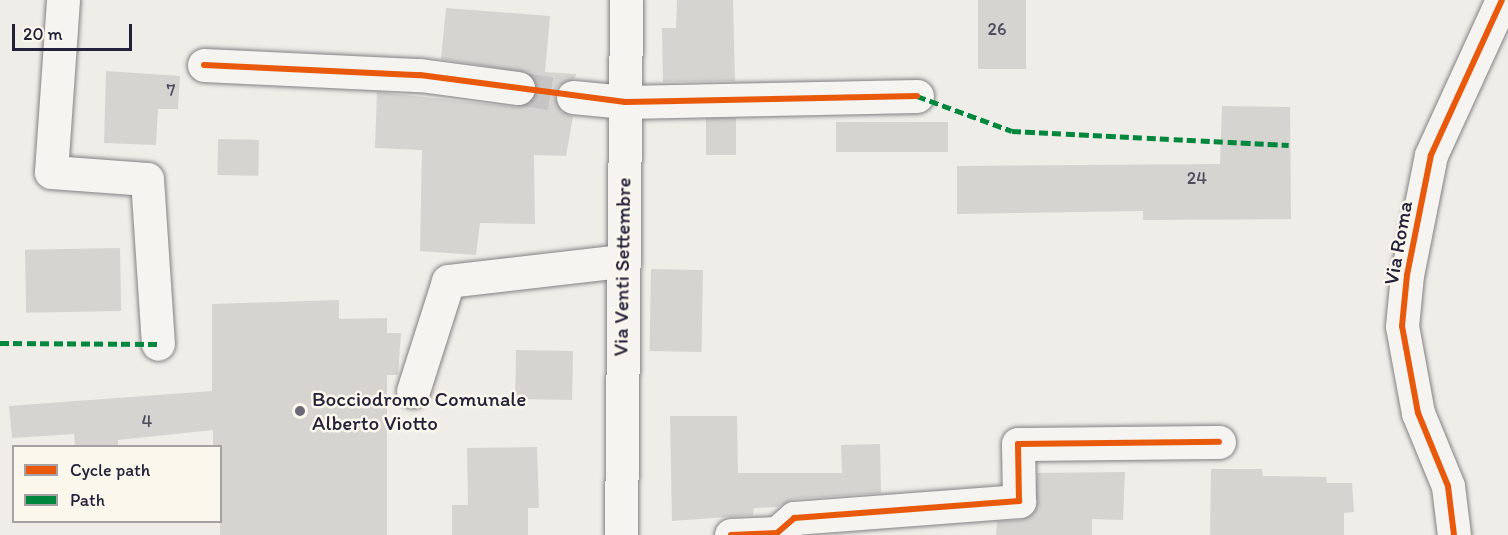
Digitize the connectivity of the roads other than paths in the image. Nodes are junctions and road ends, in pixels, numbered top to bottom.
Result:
1 (63, 0) edge
2 (626, 0) edge
3 (1502, 0) edge
4 (204, 65) dead end
5 (518, 88) tunnel mouth
6 (918, 96) dead end
7 (573, 97) tunnel mouth
8 (625, 102) junction
9 (621, 261) junction
10 (158, 344) dead end
11 (413, 391) dead end
12 (1219, 442) dead end
13 (621, 535) edge
14 (731, 535) edge
15 (1454, 535) edge

1 - 10 street
2 - 8 street, Via Venti Settembre
3 - 15 street, Via Roma
4 - 5 street
6 - 8 street
7 - 8 street
8 - 9 street, Via Venti Settembre
9 - 11 street
9 - 13 street, Via Venti Settembre
12 - 14 street

